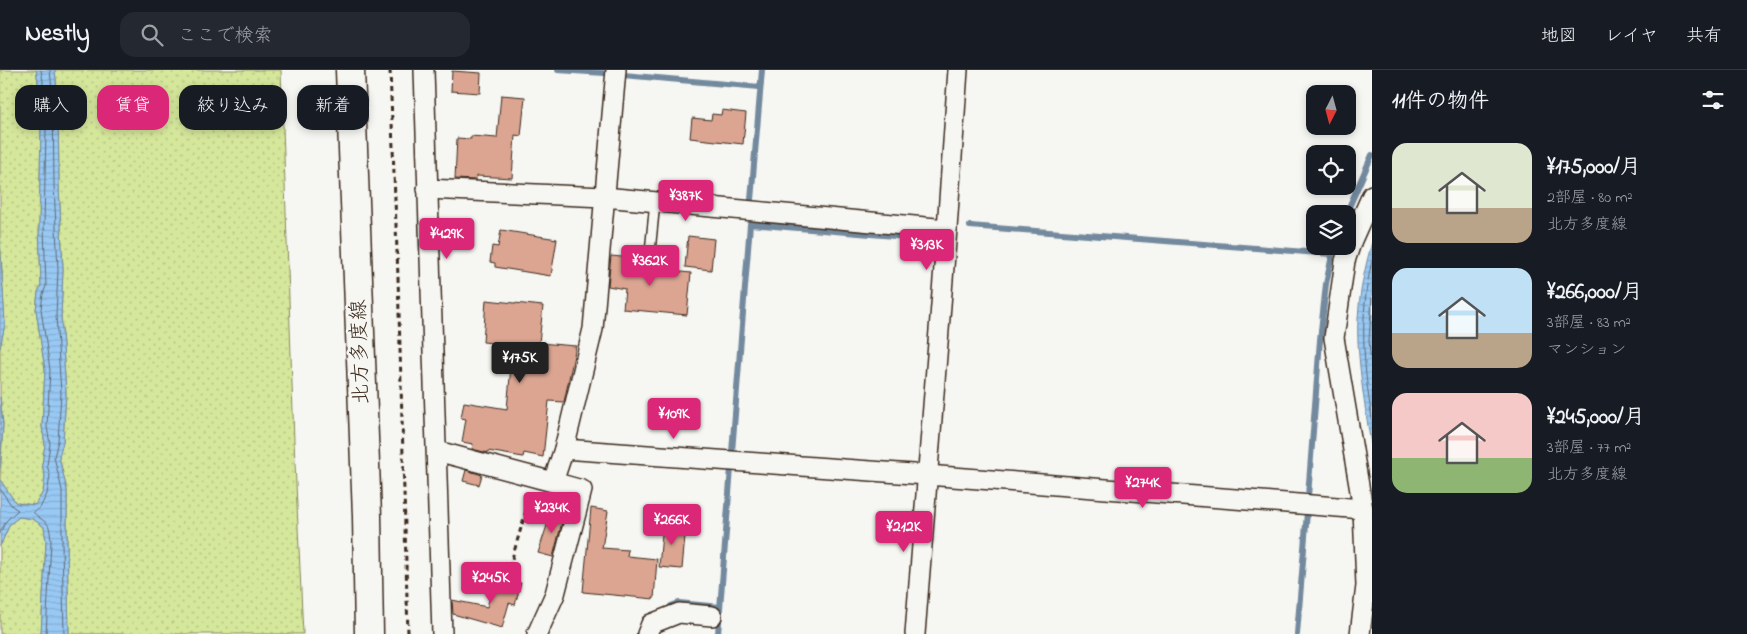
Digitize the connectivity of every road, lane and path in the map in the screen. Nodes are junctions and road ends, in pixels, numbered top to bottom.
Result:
1 (350, 70) edge
2 (390, 70) edge
3 (424, 70) edge
4 (616, 70) edge
5 (958, 70) edge
6 (427, 189) junction
7 (1372, 195) edge
8 (604, 197) junction
9 (655, 202) junction
10 (947, 229) junction
11 (650, 262) dead end
12 (564, 448) junction
13 (437, 452) junction
14 (927, 475) junction
15 (544, 480) junction
16 (1363, 509) junction
17 (507, 576) dead end
18 (712, 616) dead end
19 (369, 634) edge
20 (408, 634) edge
21 (442, 634) edge
22 (537, 634) edge
23 (647, 634) edge
24 (915, 634) edge
25 (1360, 634) edge

1 - 19 main road, 北方多度線
2 - 20 path
3 - 6 street
4 - 8 street
5 - 10 street
6 - 8 street
6 - 13 street
7 - 16 street
8 - 9 street
8 - 12 street
9 - 10 street
9 - 11 lane
10 - 14 street
12 - 14 street
12 - 15 street
13 - 15 street
13 - 21 street
14 - 16 street
14 - 24 street
15 - 17 path
15 - 22 street
16 - 25 street
18 - 23 street

